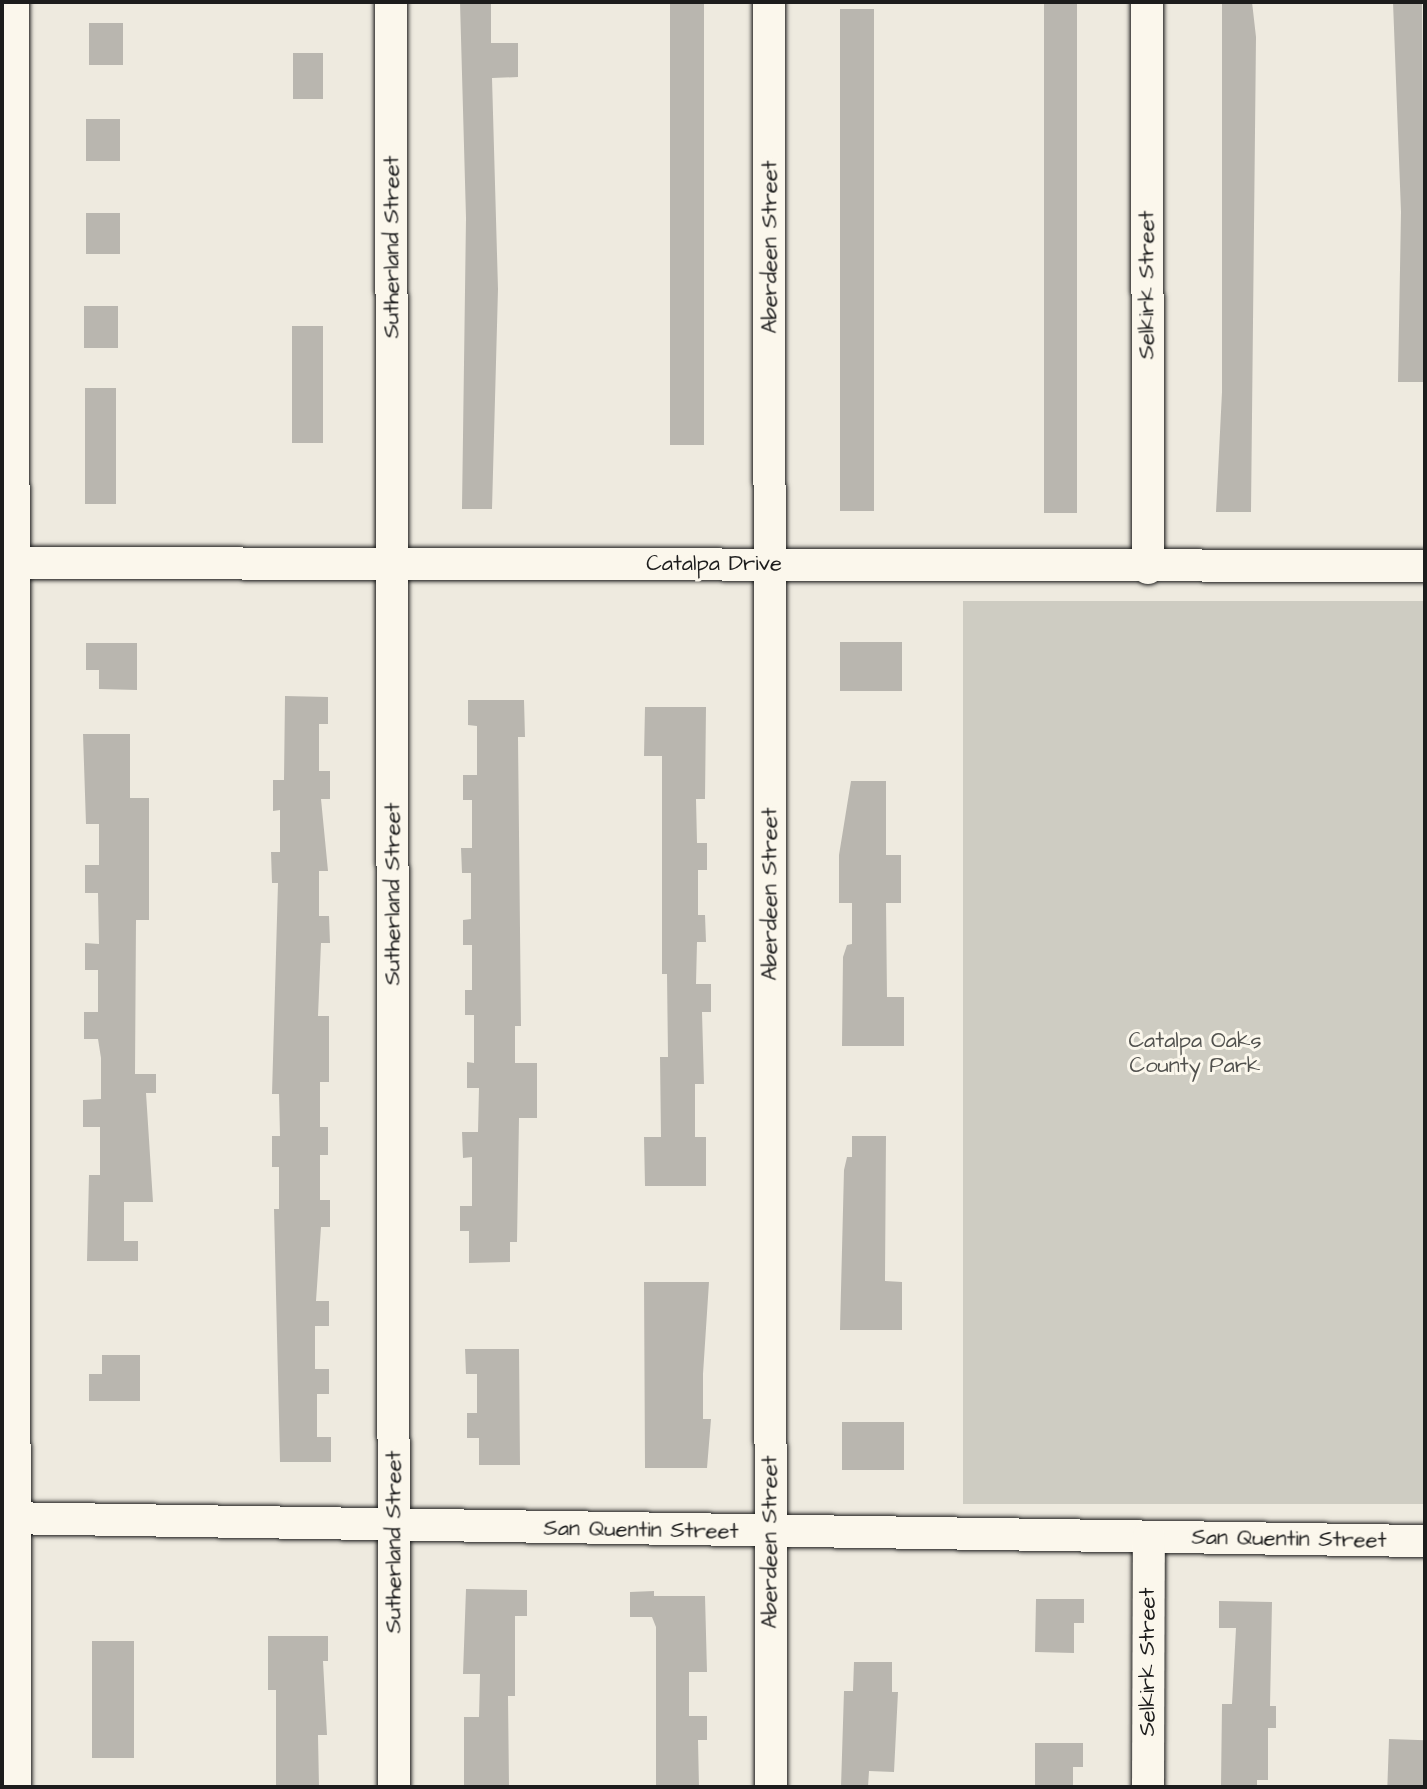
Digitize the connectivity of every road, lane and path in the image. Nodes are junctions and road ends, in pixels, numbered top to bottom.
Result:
1 (13, 2) edge
2 (391, 2) edge
3 (769, 2) edge
4 (1147, 2) edge
5 (8, 563) edge
6 (772, 564) junction
7 (393, 565) junction
8 (1425, 566) edge
9 (1148, 568) junction
10 (8, 1518) edge
11 (394, 1526) junction
12 (770, 1532) junction
13 (1149, 1537) junction
14 (1425, 1541) edge
15 (15, 1787) edge
16 (394, 1787) edge
17 (771, 1787) edge
18 (1148, 1787) edge

1 - 5 street
2 - 7 street, Sutherland Street
3 - 6 street, Aberdeen Street
4 - 9 street, Selkirk Street
5 - 7 street, Catalpa Drive
5 - 10 street
6 - 7 street, Catalpa Drive
6 - 9 street, Catalpa Drive
6 - 12 street, Aberdeen Street
7 - 11 street, Sutherland Street
8 - 9 street, Catalpa Drive
10 - 11 street, San Quentin Street
10 - 15 street
11 - 12 street, San Quentin Street
11 - 16 street, Sutherland Street
12 - 13 street, San Quentin Street
12 - 17 street, Aberdeen Street
13 - 14 street, San Quentin Street
13 - 18 street, Selkirk Street

